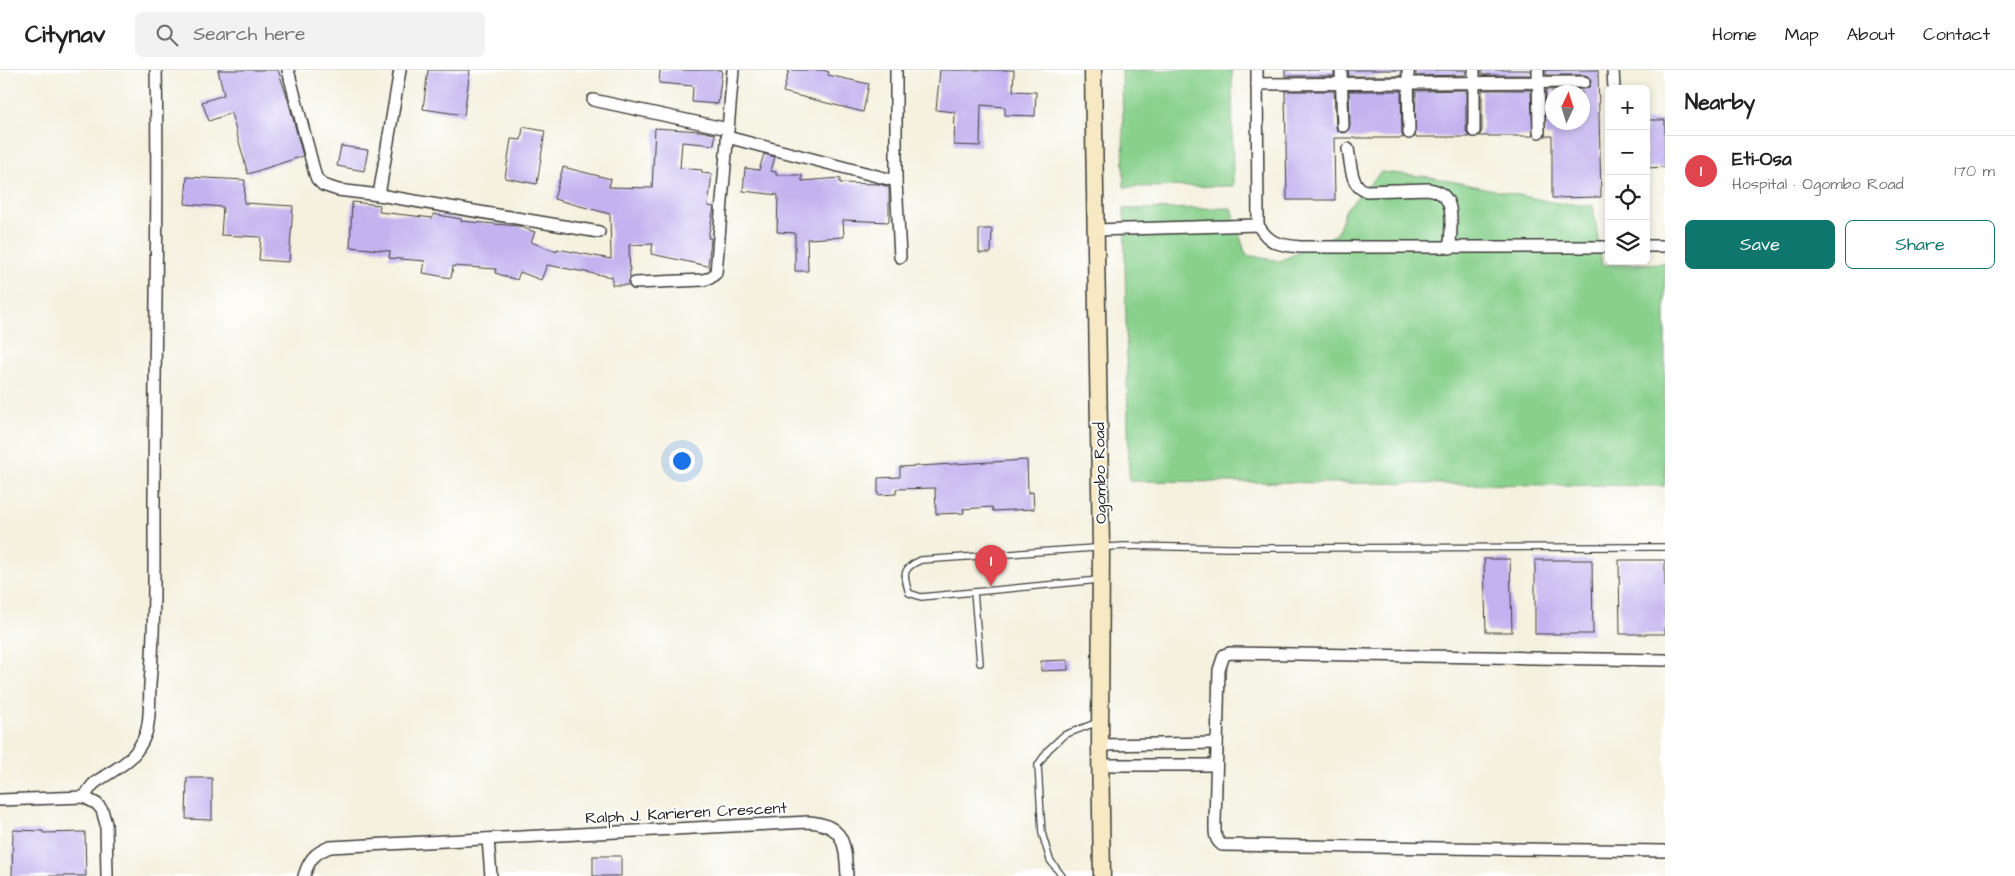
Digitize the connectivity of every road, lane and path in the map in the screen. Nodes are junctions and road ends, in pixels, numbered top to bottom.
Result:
1 (156, 70) edge
2 (288, 70) edge
3 (400, 70) edge
4 (732, 70) edge
5 (896, 70) edge
6 (1093, 70) edge
7 (1257, 70) edge
8 (1341, 70) edge
9 (1408, 70) edge
10 (1474, 70) edge
11 (1538, 70) edge
12 (1613, 70) edge
13 (1538, 82) junction
14 (1584, 82) dead end
15 (1408, 83) junction
16 (1474, 83) junction
17 (1257, 84) junction
18 (1341, 84) junction
19 (1614, 85) edge
20 (593, 100) dead end
21 (1343, 126) dead end
22 (1474, 131) dead end
23 (1539, 132) dead end
24 (727, 133) junction
25 (1409, 133) dead end
26 (1348, 149) dead end
27 (896, 181) junction
28 (380, 195) junction
29 (1258, 225) junction
30 (1095, 230) junction
31 (599, 232) dead end
32 (1650, 246) edge
33 (1665, 246) edge
34 (1605, 247) edge
35 (1450, 248) junction
36 (900, 257) dead end
37 (634, 283) dead end
38 (1665, 547) edge
39 (1101, 548) junction
40 (1101, 579) junction
41 (974, 592) junction
42 (1665, 660) edge
43 (980, 663) dead end
44 (1100, 722) junction
45 (1217, 743) junction
46 (1100, 745) junction
47 (1101, 765) junction
48 (1216, 765) junction
49 (84, 796) junction
50 (0, 800) edge
51 (488, 839) junction
52 (1665, 851) edge
53 (107, 876) edge
54 (304, 876) edge
55 (491, 876) edge
56 (847, 876) edge
57 (1062, 876) edge
58 (1102, 876) edge

1 - 49 street
2 - 28 street
3 - 28 street
4 - 24 street
5 - 27 street
6 - 30 main road, Ogombo Road
7 - 17 street
8 - 18 street
9 - 15 street
10 - 16 street
11 - 13 street
12 - 19 street
13 - 14 street
13 - 16 street
13 - 23 street
15 - 16 street
15 - 18 street
15 - 25 street
16 - 22 street
17 - 18 street
17 - 29 street
18 - 21 street
20 - 24 street
24 - 27 street
24 - 37 street
26 - 35 street
27 - 36 street
28 - 31 street
29 - 30 street
29 - 35 street
30 - 39 main road, Ogombo Road
32 - 33 street
34 - 35 street
38 - 39 lane
39 - 40 main road, Ogombo Road
39 - 41 lane
40 - 41 lane
40 - 44 main road, Ogombo Road
41 - 43 lane
42 - 45 street
44 - 46 main road, Ogombo Road
44 - 57 lane
45 - 46 street
45 - 48 street
46 - 47 main road, Ogombo Road
47 - 48 street
47 - 58 main road, Ogombo Road
48 - 52 street
49 - 50 street
49 - 53 street
51 - 54 street, Ralph J. Karieren Crescent
51 - 55 street
51 - 56 street, Ralph J. Karieren Crescent

